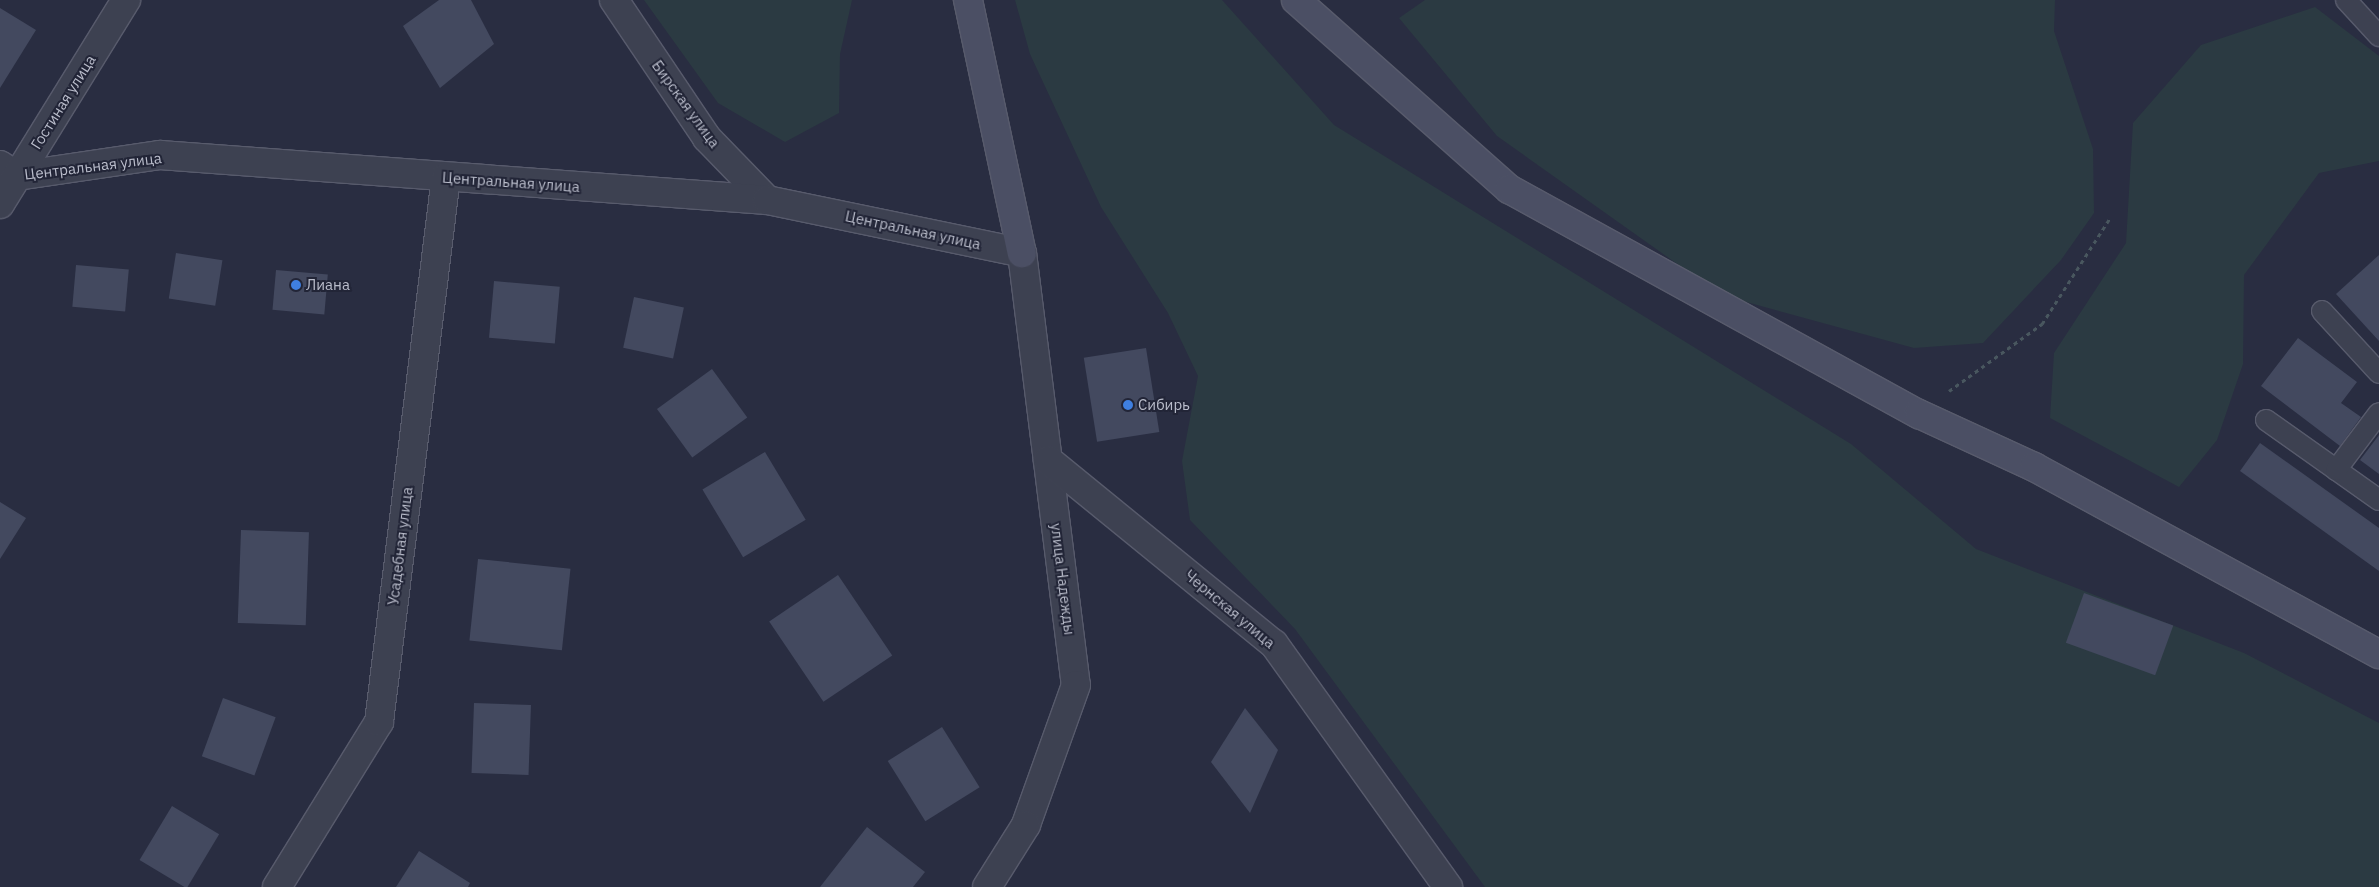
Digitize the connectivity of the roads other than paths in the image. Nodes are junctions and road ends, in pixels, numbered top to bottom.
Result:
1 (126, 0) edge
2 (614, 0) edge
3 (968, 0) edge
4 (2346, 0) edge
5 (1302, 3) edge
6 (2379, 36) edge
7 (9, 170) edge
8 (446, 178) junction
9 (767, 200) junction
10 (0, 204) edge
11 (1022, 253) junction
12 (2322, 311) dead end
13 (2379, 373) edge
14 (2379, 413) edge
15 (2266, 420) dead end
16 (1048, 460) junction
17 (2336, 470) junction
18 (2379, 500) edge
19 (2379, 654) edge
20 (277, 887) edge
21 (986, 887) edge
22 (1448, 887) edge

1 - 7 street, Гостиная улица
2 - 9 street, Бирская улица
3 - 11 street
4 - 6 lane
5 - 19 street
7 - 8 street, Центральная улица
7 - 10 street, Гостиная улица
8 - 9 street, Центральная улица
8 - 20 street, Усадебная улица
9 - 11 street, Центральная улица
11 - 16 street, улица Надежды
12 - 13 lane
14 - 17 lane
15 - 17 lane
16 - 21 street, улица Надежды
16 - 22 street, Чернская улица
17 - 18 lane

